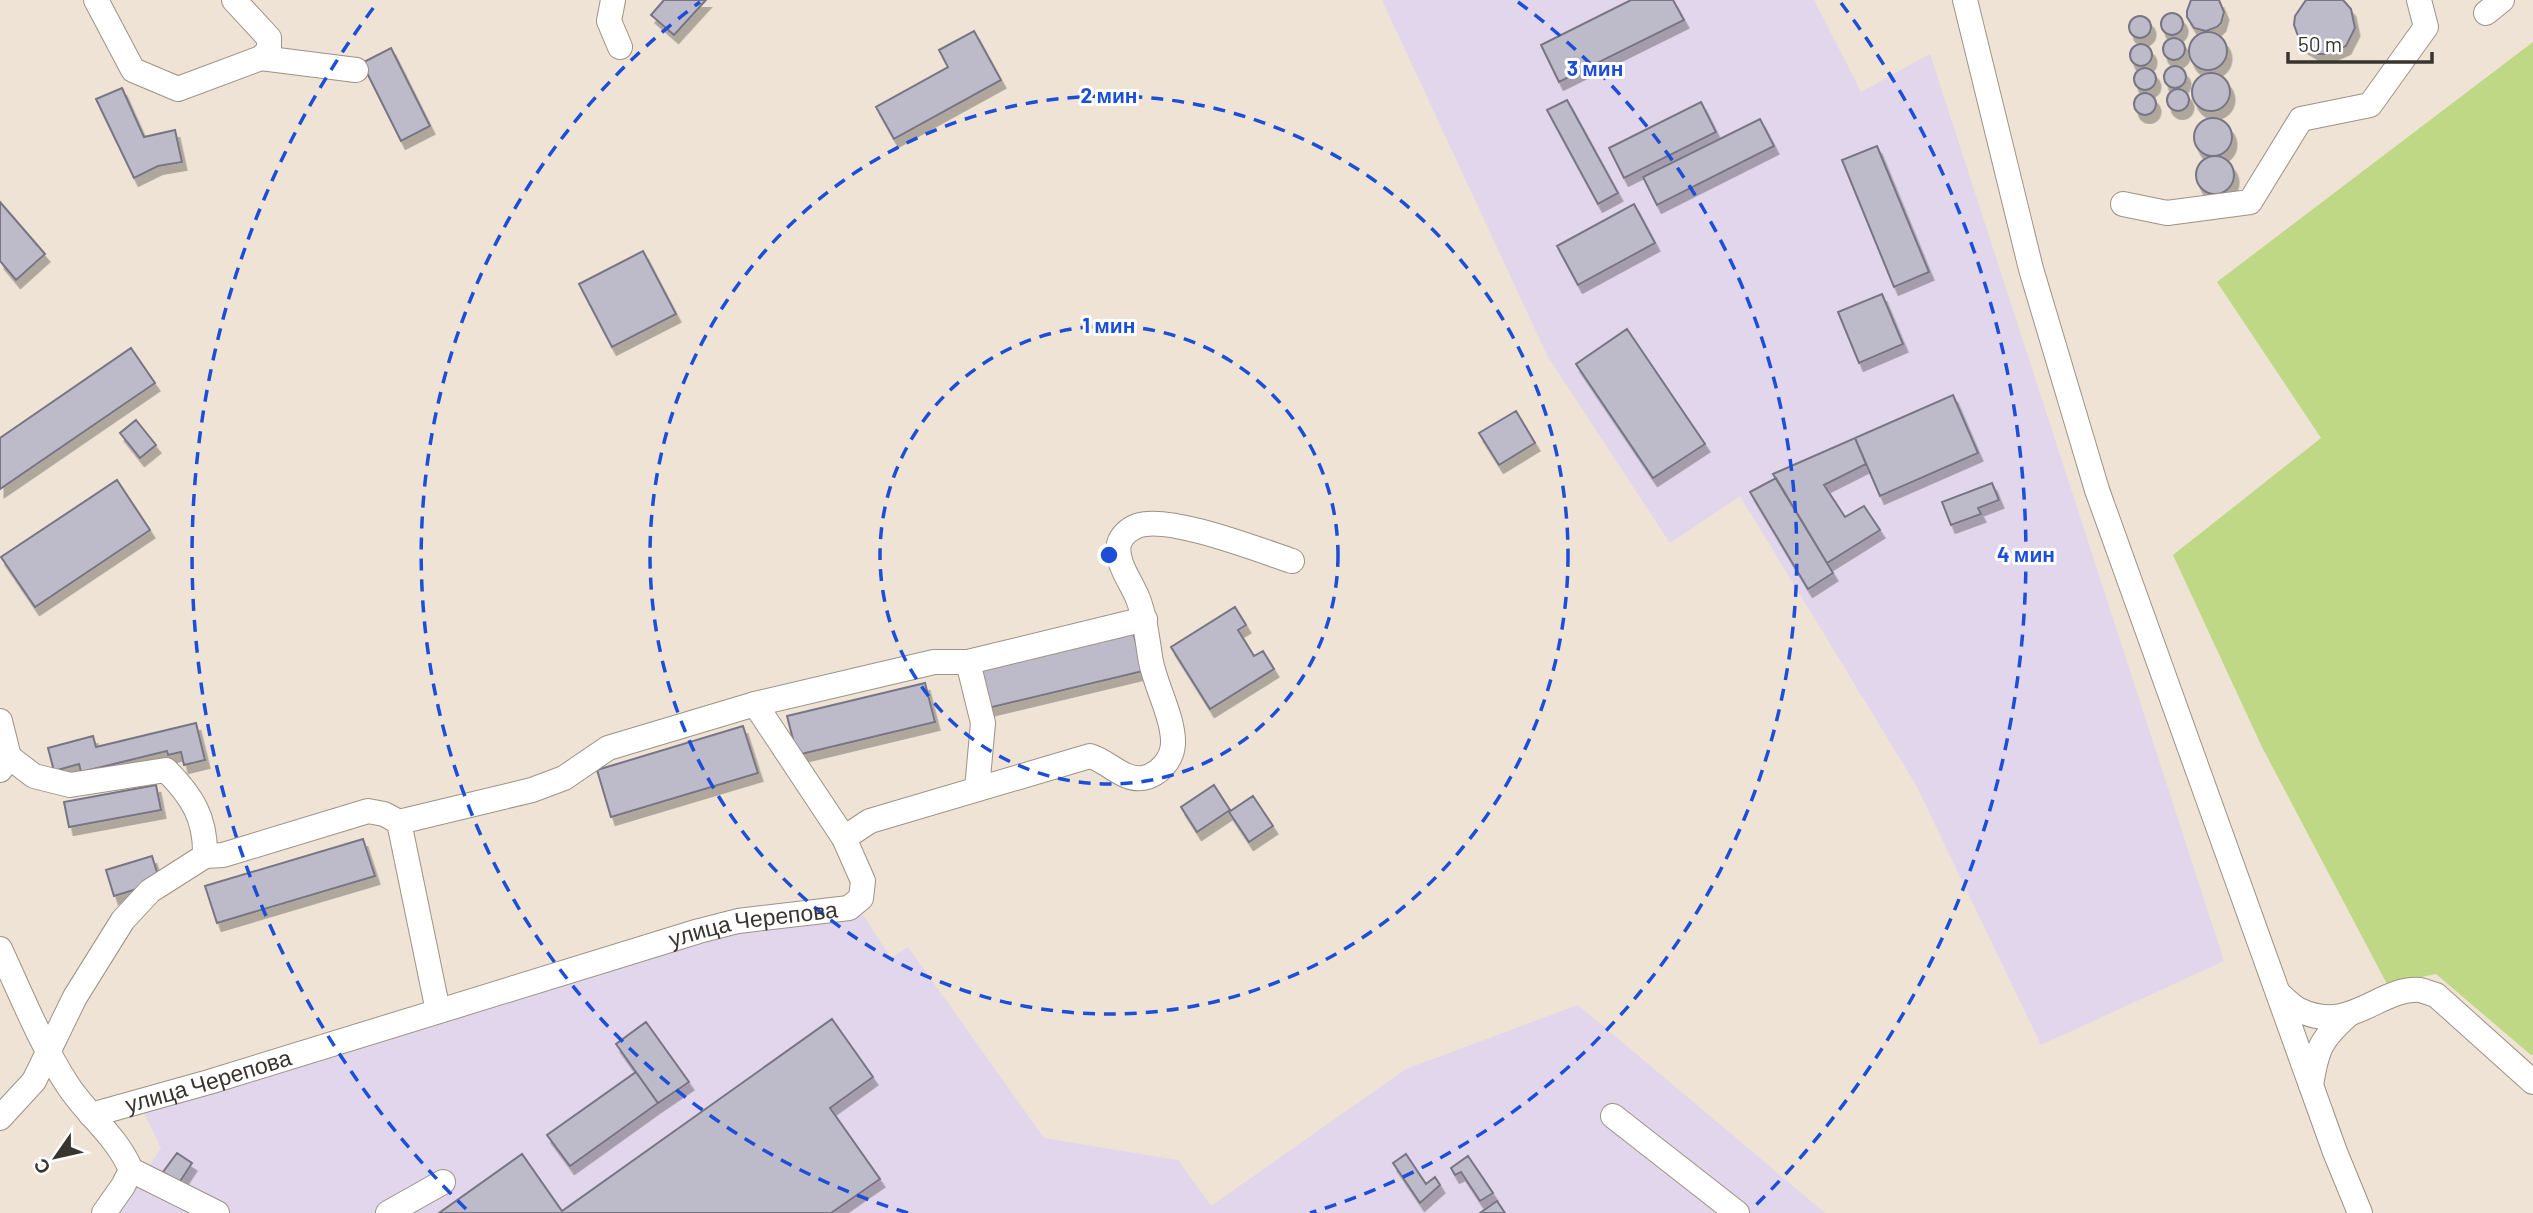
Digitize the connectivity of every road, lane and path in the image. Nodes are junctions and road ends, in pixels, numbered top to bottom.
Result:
1 (96, 0) edge
2 (234, 0) edge
3 (613, 0) edge
4 (1965, 0) edge
5 (2420, 0) edge
6 (620, 47) dead end
7 (261, 58) junction
8 (356, 70) dead end
9 (2123, 204) dead end
10 (1292, 561) dead end
11 (1145, 620) junction
12 (968, 662) junction
13 (755, 704) junction
14 (0, 721) edge
15 (4, 764) edge
16 (977, 789) junction
17 (399, 822) junction
18 (844, 838) junction
19 (205, 856) junction
20 (0, 949) edge
21 (2278, 993) junction
22 (438, 1011) junction
23 (2347, 1015) junction
24 (48, 1051) junction
25 (2533, 1082) edge
26 (2311, 1086) junction
27 (92, 1115) junction
28 (1613, 1116) dead end
29 (0, 1118) edge
30 (131, 1170) junction
31 (443, 1182) dead end
32 (104, 1213) edge
33 (217, 1213) edge
34 (388, 1213) edge
35 (1737, 1213) edge
36 (2360, 1213) edge

1 - 7 street
2 - 7 street
3 - 6 street
4 - 21 street
5 - 9 street
7 - 8 street
10 - 11 street
11 - 12 street
11 - 16 street
12 - 13 street
12 - 16 street
13 - 17 street
13 - 18 street, улица Черепова
14 - 15 street
15 - 19 street
16 - 18 street
17 - 19 street
17 - 22 street
18 - 22 street, улица Черепова
19 - 24 street
20 - 24 street, улица Черепова
21 - 23 street
21 - 26 street
22 - 27 street, улица Черепова
23 - 25 street
23 - 26 street
24 - 27 street, улица Черепова
24 - 29 street
26 - 36 street
27 - 30 street, улица Черепова
28 - 35 street
30 - 32 street
30 - 33 street
31 - 34 street

